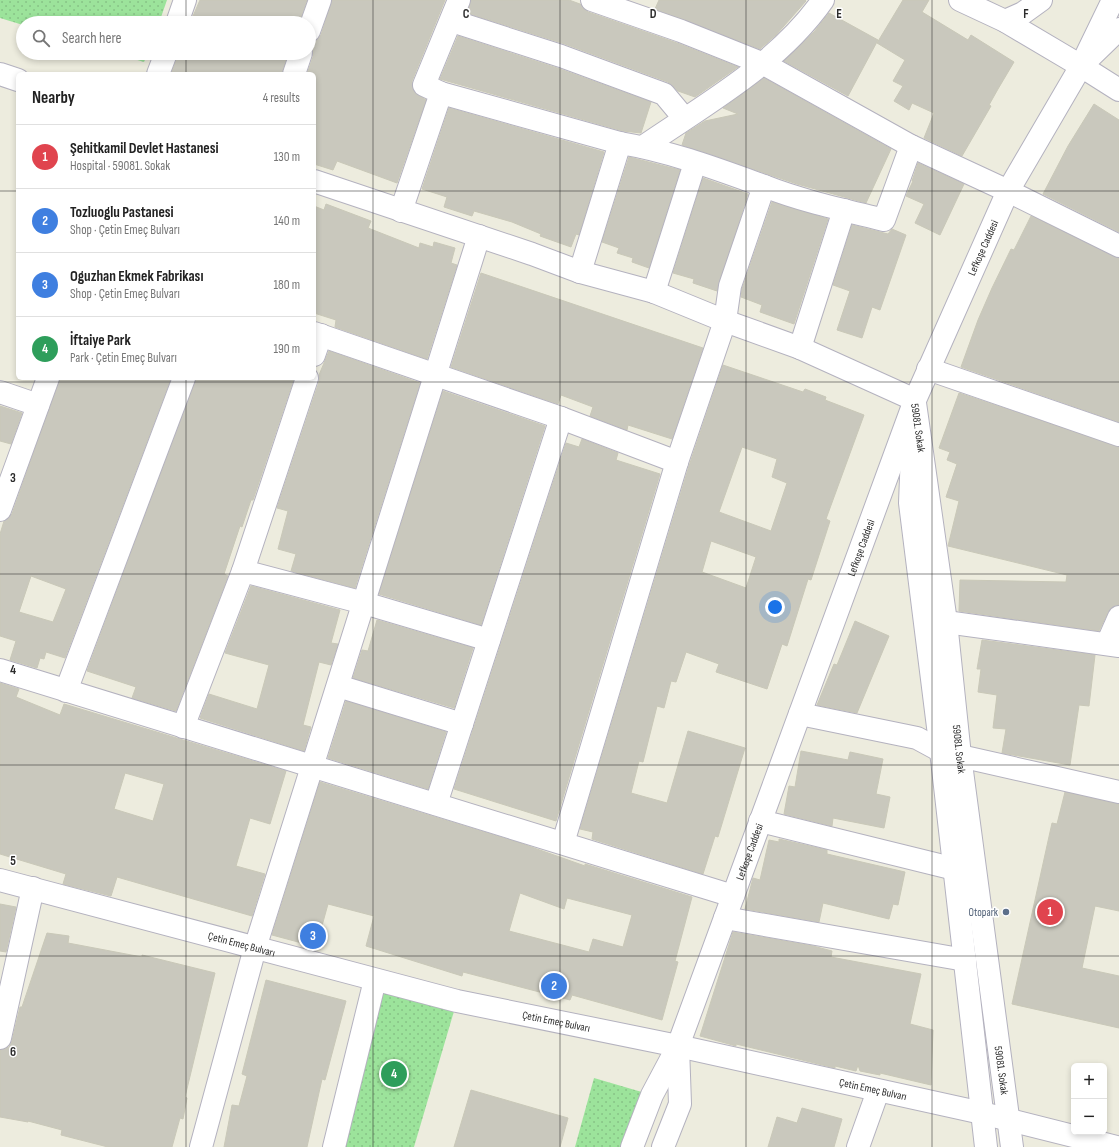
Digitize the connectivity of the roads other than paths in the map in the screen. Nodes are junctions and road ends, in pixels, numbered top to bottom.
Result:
1 (185, 0) edge
2 (320, 0) edge
3 (459, 0) edge
4 (592, 0) edge
5 (823, 0) edge
6 (960, 0) edge
7 (1041, 0) edge
8 (1113, 0) edge
9 (179, 16) edge
10 (314, 16) edge
11 (452, 21) junction
12 (1004, 21) junction
13 (1119, 29) edge
14 (163, 60) edge
15 (299, 60) edge
16 (764, 64) junction
17 (1081, 66) junction
18 (159, 72) edge
19 (295, 72) edge
20 (0, 74) edge
21 (16, 79) edge
22 (1119, 90) edge
23 (441, 93) junction
24 (684, 118) junction
25 (620, 143) junction
26 (911, 146) junction
27 (643, 147) junction
28 (695, 162) junction
29 (316, 182) edge
30 (764, 186) junction
31 (1008, 191) junction
32 (844, 210) junction
33 (401, 211) junction
34 (479, 236) junction
35 (1119, 246) edge
36 (580, 272) junction
37 (654, 292) junction
38 (725, 321) junction
39 (316, 341) edge
40 (800, 348) junction
41 (928, 369) junction
42 (436, 374) junction
43 (47, 380) edge
44 (183, 380) edge
45 (305, 380) edge
46 (0, 392) edge
47 (915, 400) junction
48 (38, 405) junction
49 (561, 418) junction
50 (1119, 436) edge
51 (678, 462) junction
52 (0, 510) edge
53 (243, 571) junction
54 (364, 603) junction
55 (1119, 617) edge
56 (946, 622) junction
57 (488, 640) junction
58 (1113, 645) edge
59 (0, 670) edge
60 (338, 686) junction
61 (66, 691) junction
62 (800, 714) junction
63 (462, 724) junction
64 (183, 727) junction
65 (950, 753) junction
66 (313, 766) junction
67 (1119, 792) edge
68 (436, 804) junction
69 (760, 821) junction
70 (563, 843) junction
71 (954, 869) junction
72 (0, 880) edge
73 (33, 888) junction
74 (733, 896) junction
75 (724, 918) junction
76 (255, 948) junction
77 (965, 960) junction
78 (375, 980) junction
79 (0, 1038) edge
80 (678, 1046) junction
81 (878, 1091) junction
82 (982, 1113) junction
83 (1008, 1120) junction
84 (1078, 1136) junction
85 (201, 1147) edge
86 (334, 1147) edge
87 (632, 1147) edge
88 (663, 1147) edge
89 (858, 1147) edge
90 (986, 1147) edge
91 (1012, 1147) edge
92 (1059, 1147) edge
93 (1116, 1147) edge

1 - 9 street
2 - 10 street
3 - 11 street
4 - 16 street
5 - 16 street
6 - 12 street
7 - 12 street
8 - 17 street
11 - 23 street
11 - 24 street
12 - 17 street
13 - 17 street
14 - 18 street
15 - 19 street
16 - 24 street
16 - 26 street
17 - 22 street
17 - 31 street, Lefkoşe Caddesi
20 - 21 street
23 - 25 street
23 - 33 street
24 - 27 street
25 - 27 street
25 - 36 street
26 - 31 street
26 - 32 street
27 - 28 street
28 - 30 street
28 - 37 street
29 - 33 street
30 - 32 street
30 - 38 street
31 - 35 street
31 - 41 street, Lefkoşe Caddesi
32 - 40 street
33 - 34 street
34 - 36 street
34 - 42 street
36 - 37 street
37 - 38 street
38 - 40 street
38 - 51 street
39 - 42 street
40 - 47 street
41 - 47 street, Lefkoşe Caddesi
41 - 50 street
42 - 49 street
42 - 54 street
43 - 48 street
44 - 61 street
45 - 53 street
46 - 48 street
47 - 56 street, 59081. Sokak
47 - 62 street, Lefkoşe Caddesi
47 - 65 street, 59081. Sokak
48 - 52 street
49 - 51 street
49 - 57 street
51 - 70 street
53 - 54 street
53 - 64 street
54 - 57 street
54 - 60 street
55 - 58 street
56 - 58 street
56 - 65 street, 59081. Sokak
57 - 63 street
59 - 61 street
60 - 63 street
60 - 66 street
61 - 64 street
62 - 65 street
62 - 69 street, Lefkoşe Caddesi
63 - 68 street
64 - 66 street
65 - 67 street
65 - 71 street, 59081. Sokak
65 - 83 street, 59081. Sokak
66 - 68 street
66 - 76 street
68 - 70 street
69 - 71 street
69 - 74 street, Lefkoşe Caddesi
70 - 74 street
71 - 77 street, 59081. Sokak
72 - 73 street, Çetin Emeç Bulvarı
73 - 76 street, Çetin Emeç Bulvarı
73 - 79 street
74 - 75 street, Lefkoşe Caddesi
75 - 77 street
75 - 80 street, Lefkoşe Caddesi
76 - 78 street, Çetin Emeç Bulvarı
76 - 85 street
77 - 82 street, 59081. Sokak
78 - 80 street, Çetin Emeç Bulvarı
78 - 86 street
80 - 81 street, Çetin Emeç Bulvarı
80 - 87 street, Lefkoşe Caddesi
80 - 88 street, Lefkoşe Caddesi
81 - 82 street, Çetin Emeç Bulvarı
81 - 89 street
82 - 83 street, Çetin Emeç Bulvarı
82 - 90 street, 59081. Sokak
83 - 84 street, Çetin Emeç Bulvarı
83 - 91 street, 59081. Sokak
84 - 92 street
84 - 93 street, Çetin Emeç Bulvarı

